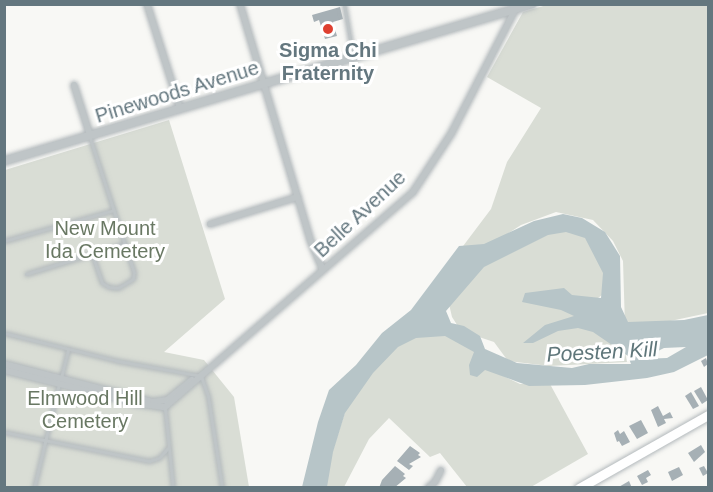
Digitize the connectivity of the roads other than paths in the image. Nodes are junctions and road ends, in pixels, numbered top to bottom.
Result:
1 (147, 4) edge
2 (344, 4) edge
3 (532, 4) edge
4 (238, 5) edge
5 (515, 10) junction
6 (354, 56) junction
7 (264, 83) junction
8 (74, 85) dead end
9 (180, 108) junction
10 (90, 135) junction
11 (4, 161) edge
12 (298, 197) junction
13 (114, 210) junction
14 (210, 224) dead end
15 (4, 241) edge
16 (125, 244) junction
17 (92, 254) junction
18 (324, 270) junction
19 (26, 274) dead end
20 (4, 333) edge
21 (68, 349) junction
22 (4, 364) edge
23 (4, 370) edge
24 (201, 376) junction
25 (60, 381) junction
26 (163, 404) junction
27 (708, 415) edge
28 (4, 432) edge
29 (45, 441) junction
30 (168, 448) junction
31 (441, 470) dead end
32 (34, 488) edge
33 (173, 488) edge
34 (222, 488) edge
35 (428, 488) edge
36 (579, 488) edge

1 - 9 street
2 - 6 lane
3 - 5 street, Pinewoods Avenue
4 - 7 street
5 - 6 street, Pinewoods Avenue
5 - 18 street, Belle Avenue
6 - 7 street, Pinewoods Avenue
7 - 9 street, Pinewoods Avenue
7 - 12 street
8 - 10 street
9 - 10 street, Pinewoods Avenue
10 - 11 street, Pinewoods Avenue
10 - 13 lane
12 - 14 street
12 - 18 street
13 - 15 lane
13 - 16 lane
16 - 17 lane
16 - 17 lane
17 - 19 lane
18 - 24 street, Belle Avenue
20 - 21 lane
21 - 24 lane
21 - 25 lane
22 - 25 street
23 - 25 street
24 - 26 street, Belle Avenue
24 - 34 lane
25 - 26 street
25 - 29 lane
26 - 30 lane
27 - 36 main road
28 - 29 lane
29 - 30 lane
29 - 32 lane
30 - 33 lane
31 - 35 street

